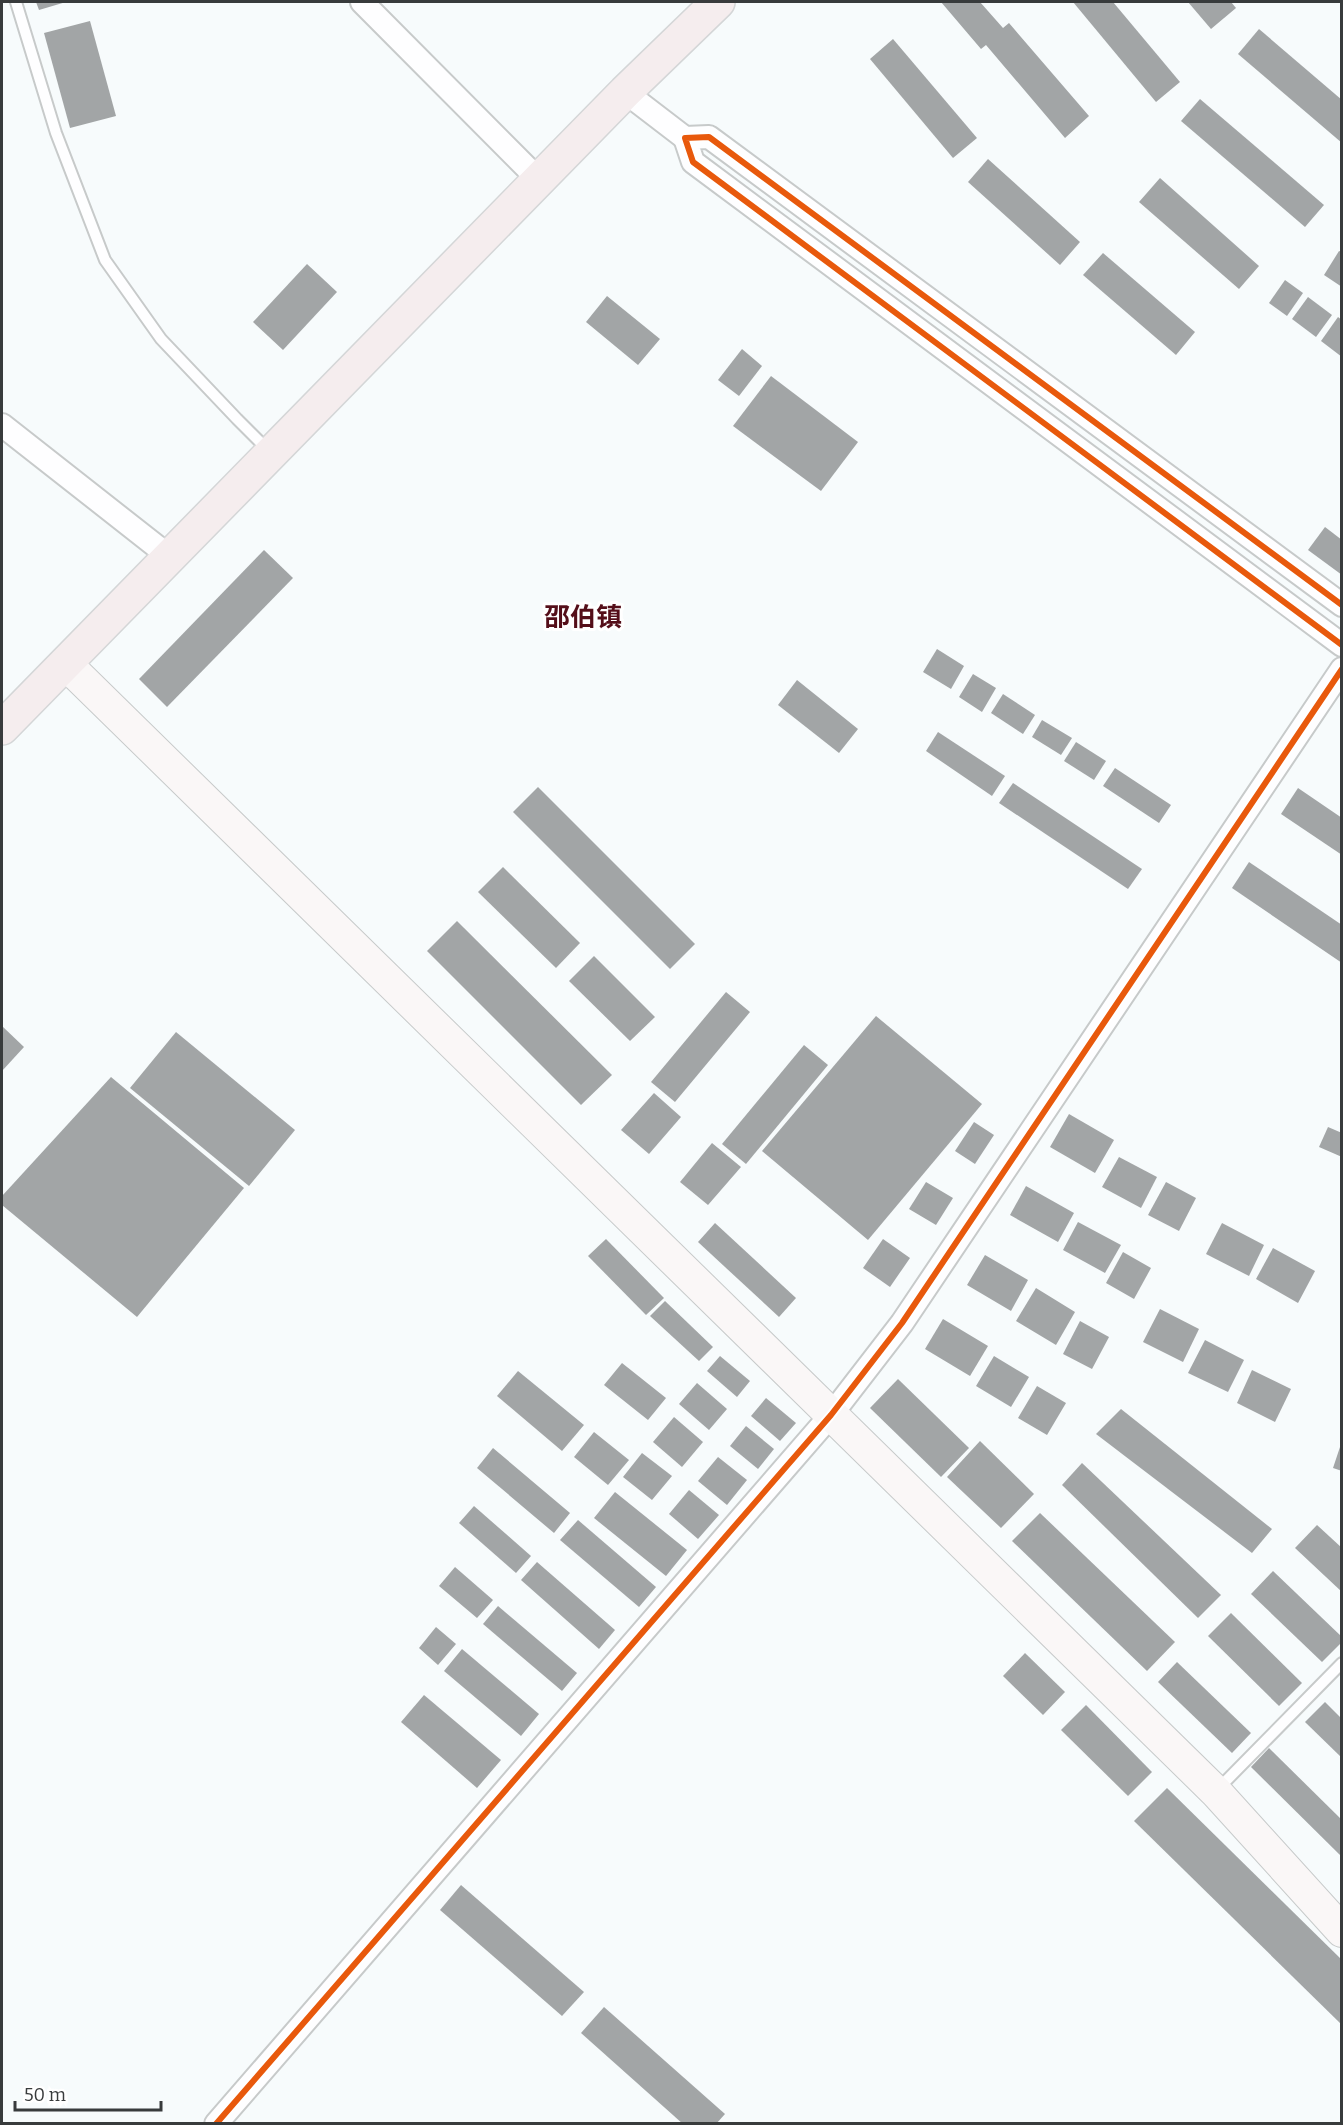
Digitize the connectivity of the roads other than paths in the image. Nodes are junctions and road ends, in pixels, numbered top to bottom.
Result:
1 (16, 2) edge
2 (362, 2) edge
3 (708, 4) edge
4 (625, 92) junction
5 (685, 138) junction
6 (540, 180) junction
7 (2, 424) edge
8 (272, 453) junction
9 (170, 558) junction
10 (1341, 605) edge
11 (1341, 645) edge
12 (66, 664) junction
13 (1341, 669) edge
14 (2, 728) edge
15 (831, 1415) junction
16 (1341, 1663) edge
17 (1216, 1792) junction
18 (1341, 1931) edge
19 (216, 2124) edge

1 - 8 lane
2 - 6 street
3 - 4 main road
4 - 5 street
4 - 6 main road
5 - 10 street
5 - 11 street
6 - 8 main road
7 - 9 street
8 - 9 main road
9 - 12 main road
12 - 14 main road
12 - 15 main road
13 - 15 street
15 - 17 main road
15 - 19 street
16 - 17 lane
17 - 18 main road

